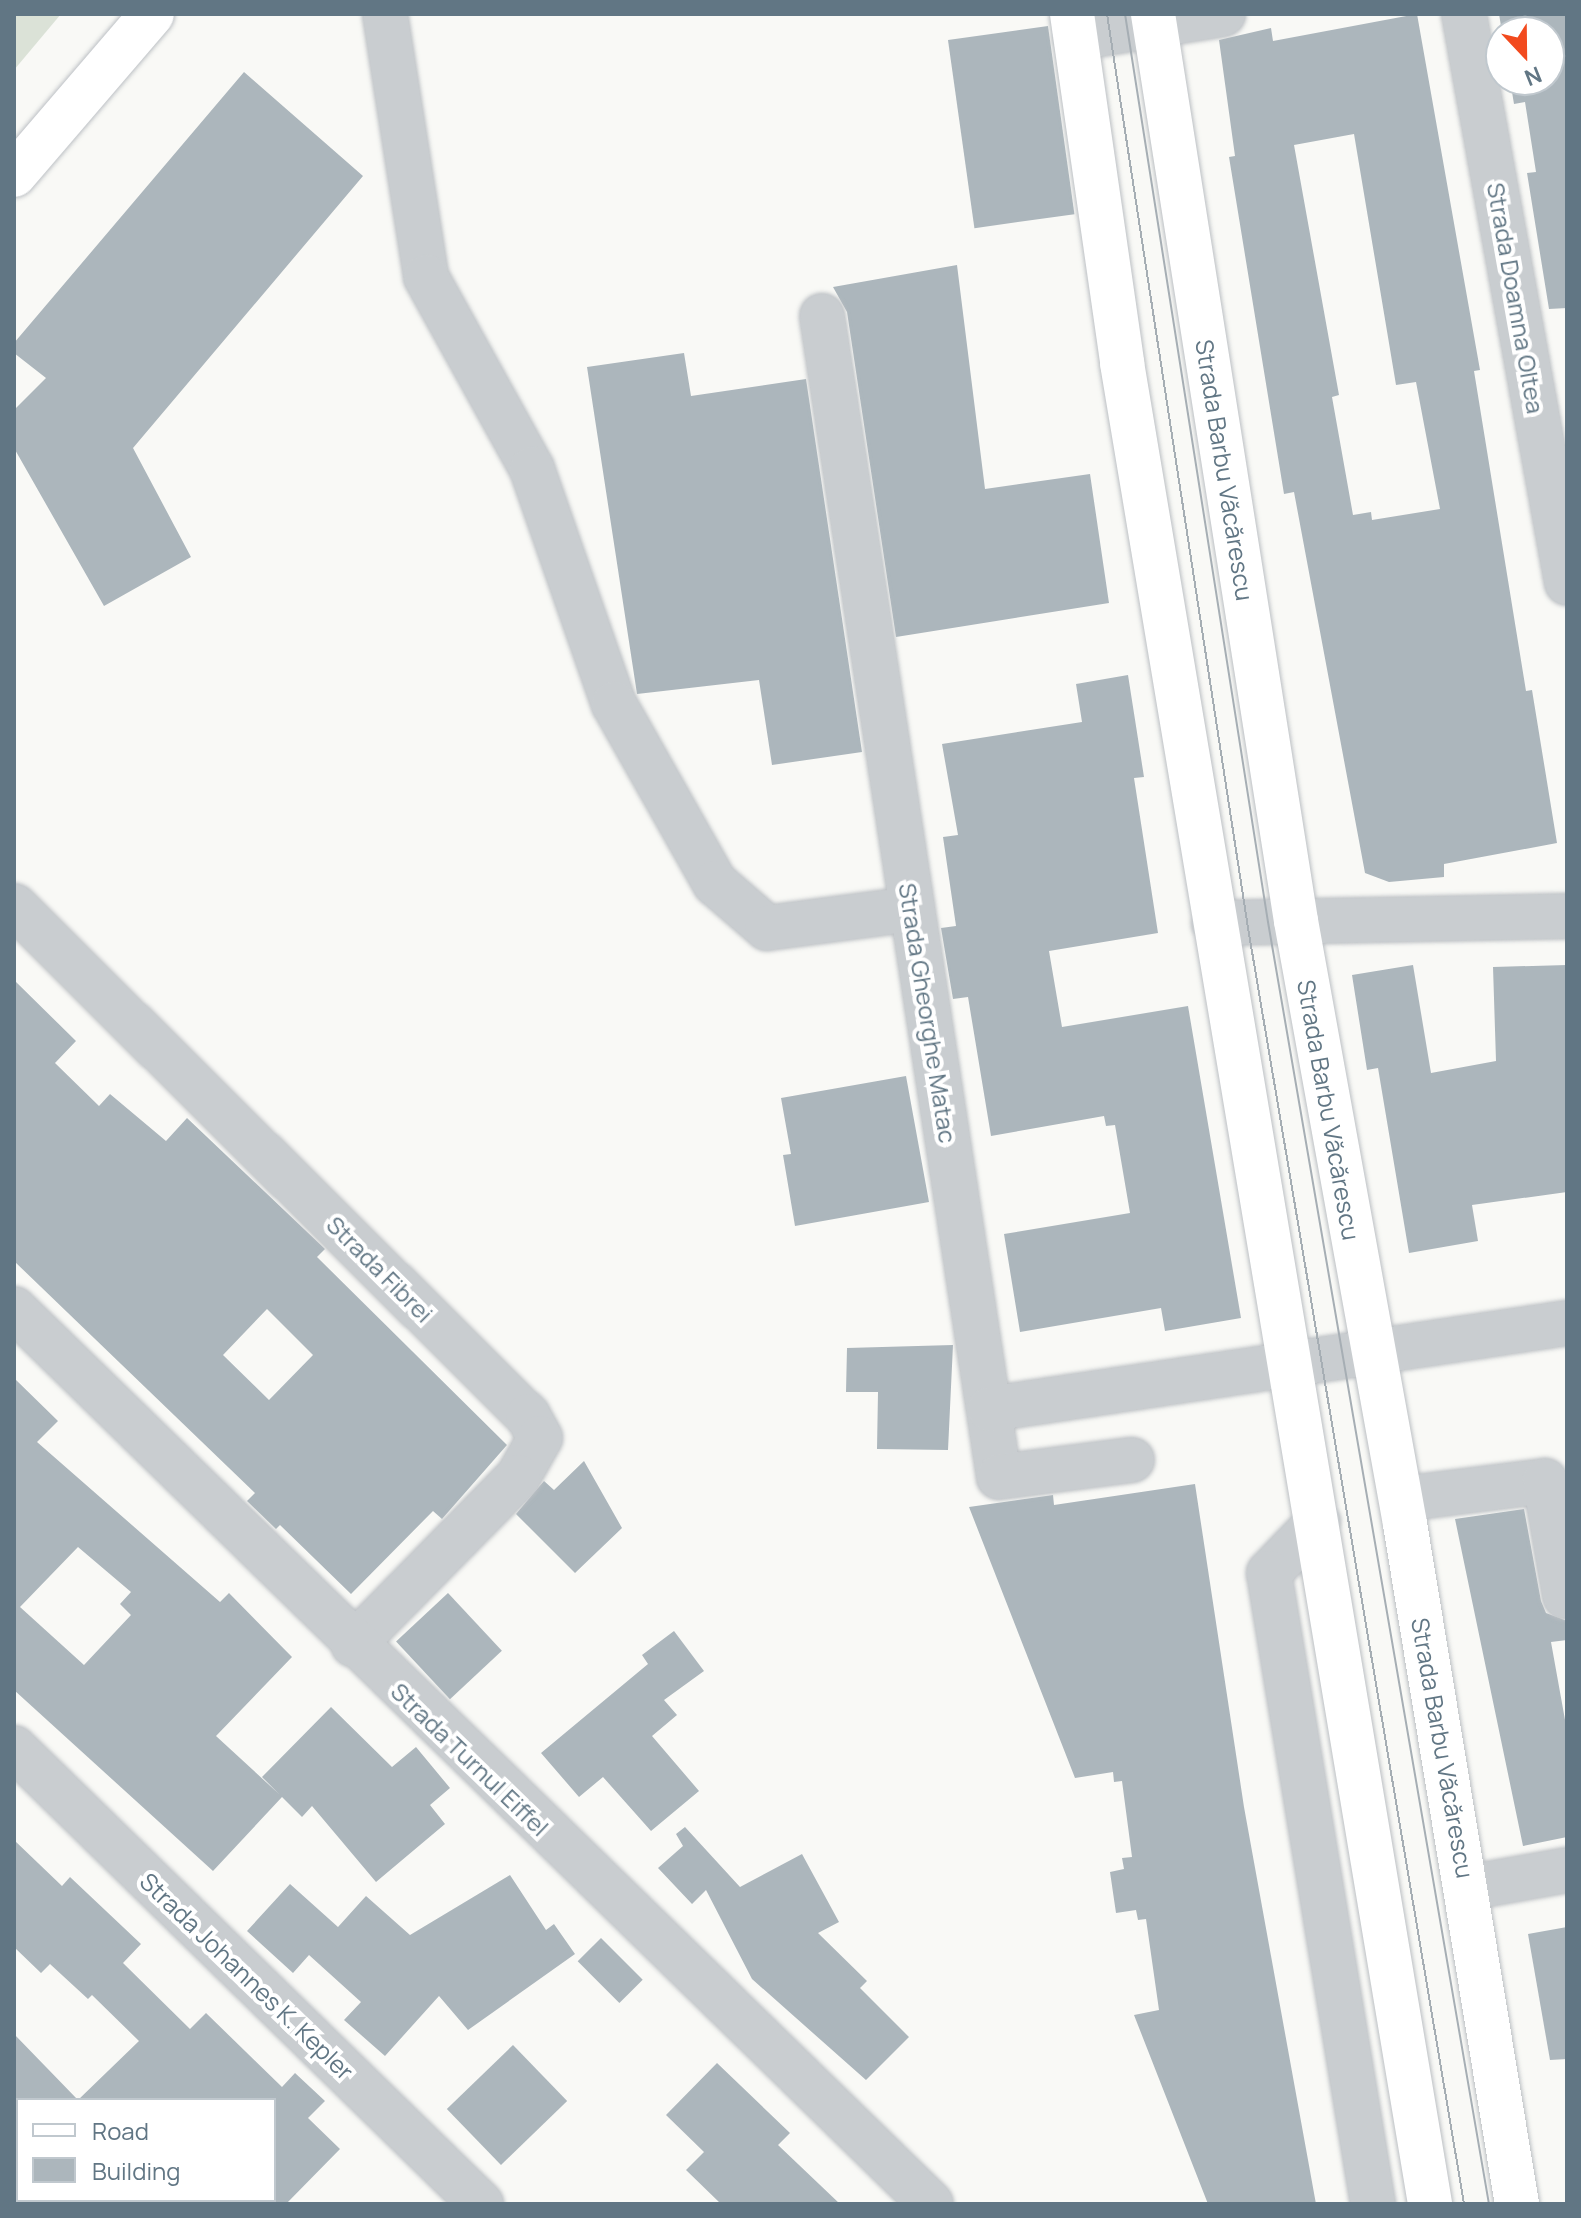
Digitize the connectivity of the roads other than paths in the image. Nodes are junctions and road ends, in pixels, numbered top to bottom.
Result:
1 (152, 14) edge
2 (385, 14) edge
3 (1223, 14) edge
4 (1464, 14) edge
5 (1154, 20) edge
6 (1073, 26) edge
7 (14, 175) edge
8 (822, 316) dead end
9 (1567, 583) edge
10 (14, 906) edge
11 (911, 909) junction
12 (1567, 916) edge
13 (1296, 921) junction
14 (1214, 923) junction
15 (14, 1309) edge
16 (1567, 1323) edge
17 (1372, 1352) junction
18 (1290, 1364) junction
19 (990, 1409) junction
20 (1132, 1460) dead end
21 (1401, 1499) junction
22 (1318, 1522) junction
23 (1565, 1596) dead end
24 (353, 1645) junction
25 (14, 1748) edge
26 (1567, 1870) edge
27 (1466, 1888) junction
28 (481, 2204) edge
29 (931, 2204) edge
30 (1373, 2204) edge
31 (1430, 2204) edge
32 (1517, 2204) edge

1 - 7 main road
2 - 11 street
3 - 5 street
4 - 9 street, Strada Doamna Oltea
5 - 6 street
5 - 13 main road, Strada Barbu Văcărescu
6 - 14 main road
8 - 11 street, Strada Gheorghe Matac
10 - 24 street, Strada Fibrei
11 - 19 street, Strada Gheorghe Matac
12 - 13 street
13 - 14 street
13 - 17 main road, Strada Barbu Văcărescu
14 - 18 main road
15 - 24 street, Strada Turnul Eiffel
16 - 17 street
17 - 18 street
17 - 21 main road, Strada Barbu Văcărescu
18 - 19 street
18 - 22 main road
19 - 20 street, Strada Gheorghe Matac
21 - 23 street
21 - 27 main road, Strada Barbu Văcărescu
22 - 30 street
22 - 31 main road
24 - 29 street, Strada Turnul Eiffel
25 - 28 street, Strada Johannes K. Kepler
26 - 27 street
27 - 32 main road, Strada Barbu Văcărescu

